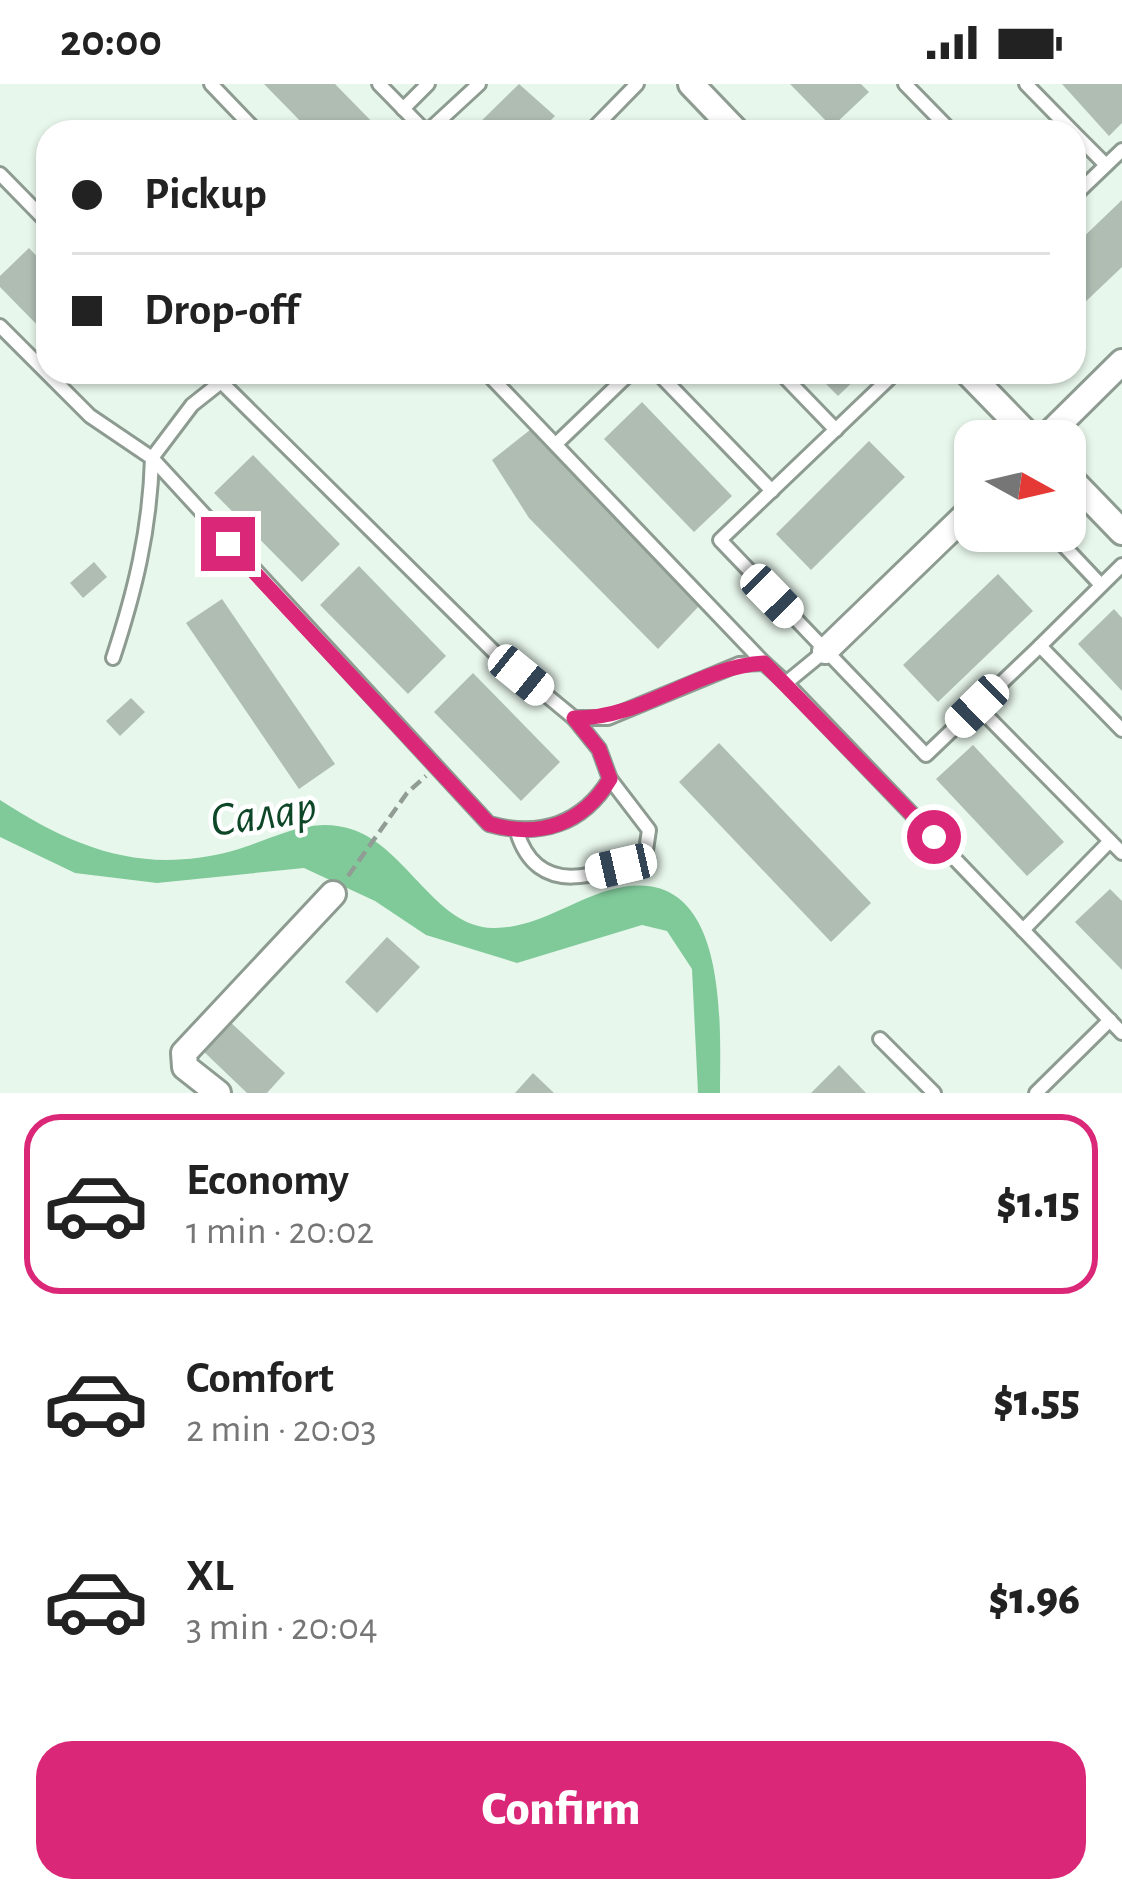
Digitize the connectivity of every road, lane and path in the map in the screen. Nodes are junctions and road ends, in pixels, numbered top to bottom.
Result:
1 (211, 84) edge
2 (379, 84) edge
3 (428, 84) edge
4 (478, 84) edge
5 (637, 84) edge
6 (691, 84) edge
7 (905, 84) edge
8 (1026, 84) edge
9 (403, 109) junction
10 (246, 120) edge
11 (414, 120) edge
12 (440, 120) edge
13 (602, 120) edge
14 (726, 120) edge
15 (940, 120) edge
16 (1062, 120) edge
17 (1086, 144) edge
18 (1122, 150) edge
19 (1106, 165) junction
20 (0, 174) edge
21 (1086, 184) edge
22 (36, 211) edge
23 (0, 326) edge
24 (36, 362) edge
25 (1122, 362) edge
26 (59, 384) edge
27 (210, 384) edge
28 (223, 384) edge
29 (498, 384) edge
30 (619, 384) edge
31 (669, 384) edge
32 (792, 384) edge
33 (884, 384) edge
34 (979, 384) edge
35 (1016, 420) edge
36 (1060, 420) edge
37 (836, 430) junction
38 (556, 445) junction
39 (152, 458) junction
40 (772, 491) junction
41 (1086, 495) edge
42 (954, 526) edge
43 (1122, 532) edge
44 (1070, 552) edge
45 (1122, 565) edge
46 (1101, 585) junction
47 (1040, 646) junction
48 (825, 651) junction
49 (113, 658) dead end
50 (764, 663) junction
51 (786, 683) junction
52 (977, 706) junction
53 (574, 718) junction
54 (1122, 730) edge
55 (437, 766) junction
56 (610, 779) junction
57 (517, 832) junction
58 (1110, 841) junction
59 (1122, 853) edge
60 (336, 891) joint
61 (1023, 930) junction
62 (1110, 1020) junction
63 (1122, 1033) edge
64 (880, 1040) dead end
65 (218, 1093) edge
66 (934, 1093) edge
67 (1036, 1093) edge

1 - 10 lane
2 - 9 lane
3 - 9 lane
4 - 12 lane
5 - 13 lane
6 - 14 street
7 - 15 lane
8 - 16 lane
9 - 11 lane
17 - 19 lane
18 - 19 lane
19 - 21 lane
20 - 22 lane
23 - 24 lane
25 - 36 street
26 - 39 lane
27 - 39 lane
28 - 53 lane
29 - 38 lane
30 - 38 lane
31 - 40 lane
32 - 37 lane
33 - 37 lane
34 - 35 street
37 - 40 lane
38 - 50 lane
39 - 49 lane
39 - 55 lane
40 - 48 lane
41 - 43 street
42 - 48 street
44 - 46 lane
45 - 46 lane
46 - 47 lane
47 - 52 lane
47 - 54 lane
48 - 51 lane
48 - 52 lane
50 - 51 lane
50 - 53 lane
51 - 61 lane
52 - 58 lane
53 - 56 lane
55 - 57 lane
55 - 60 path
56 - 57 lane
56 - 57 lane
58 - 59 lane
58 - 61 lane
60 - 65 street
61 - 62 lane
62 - 63 lane
62 - 67 lane
64 - 66 lane

